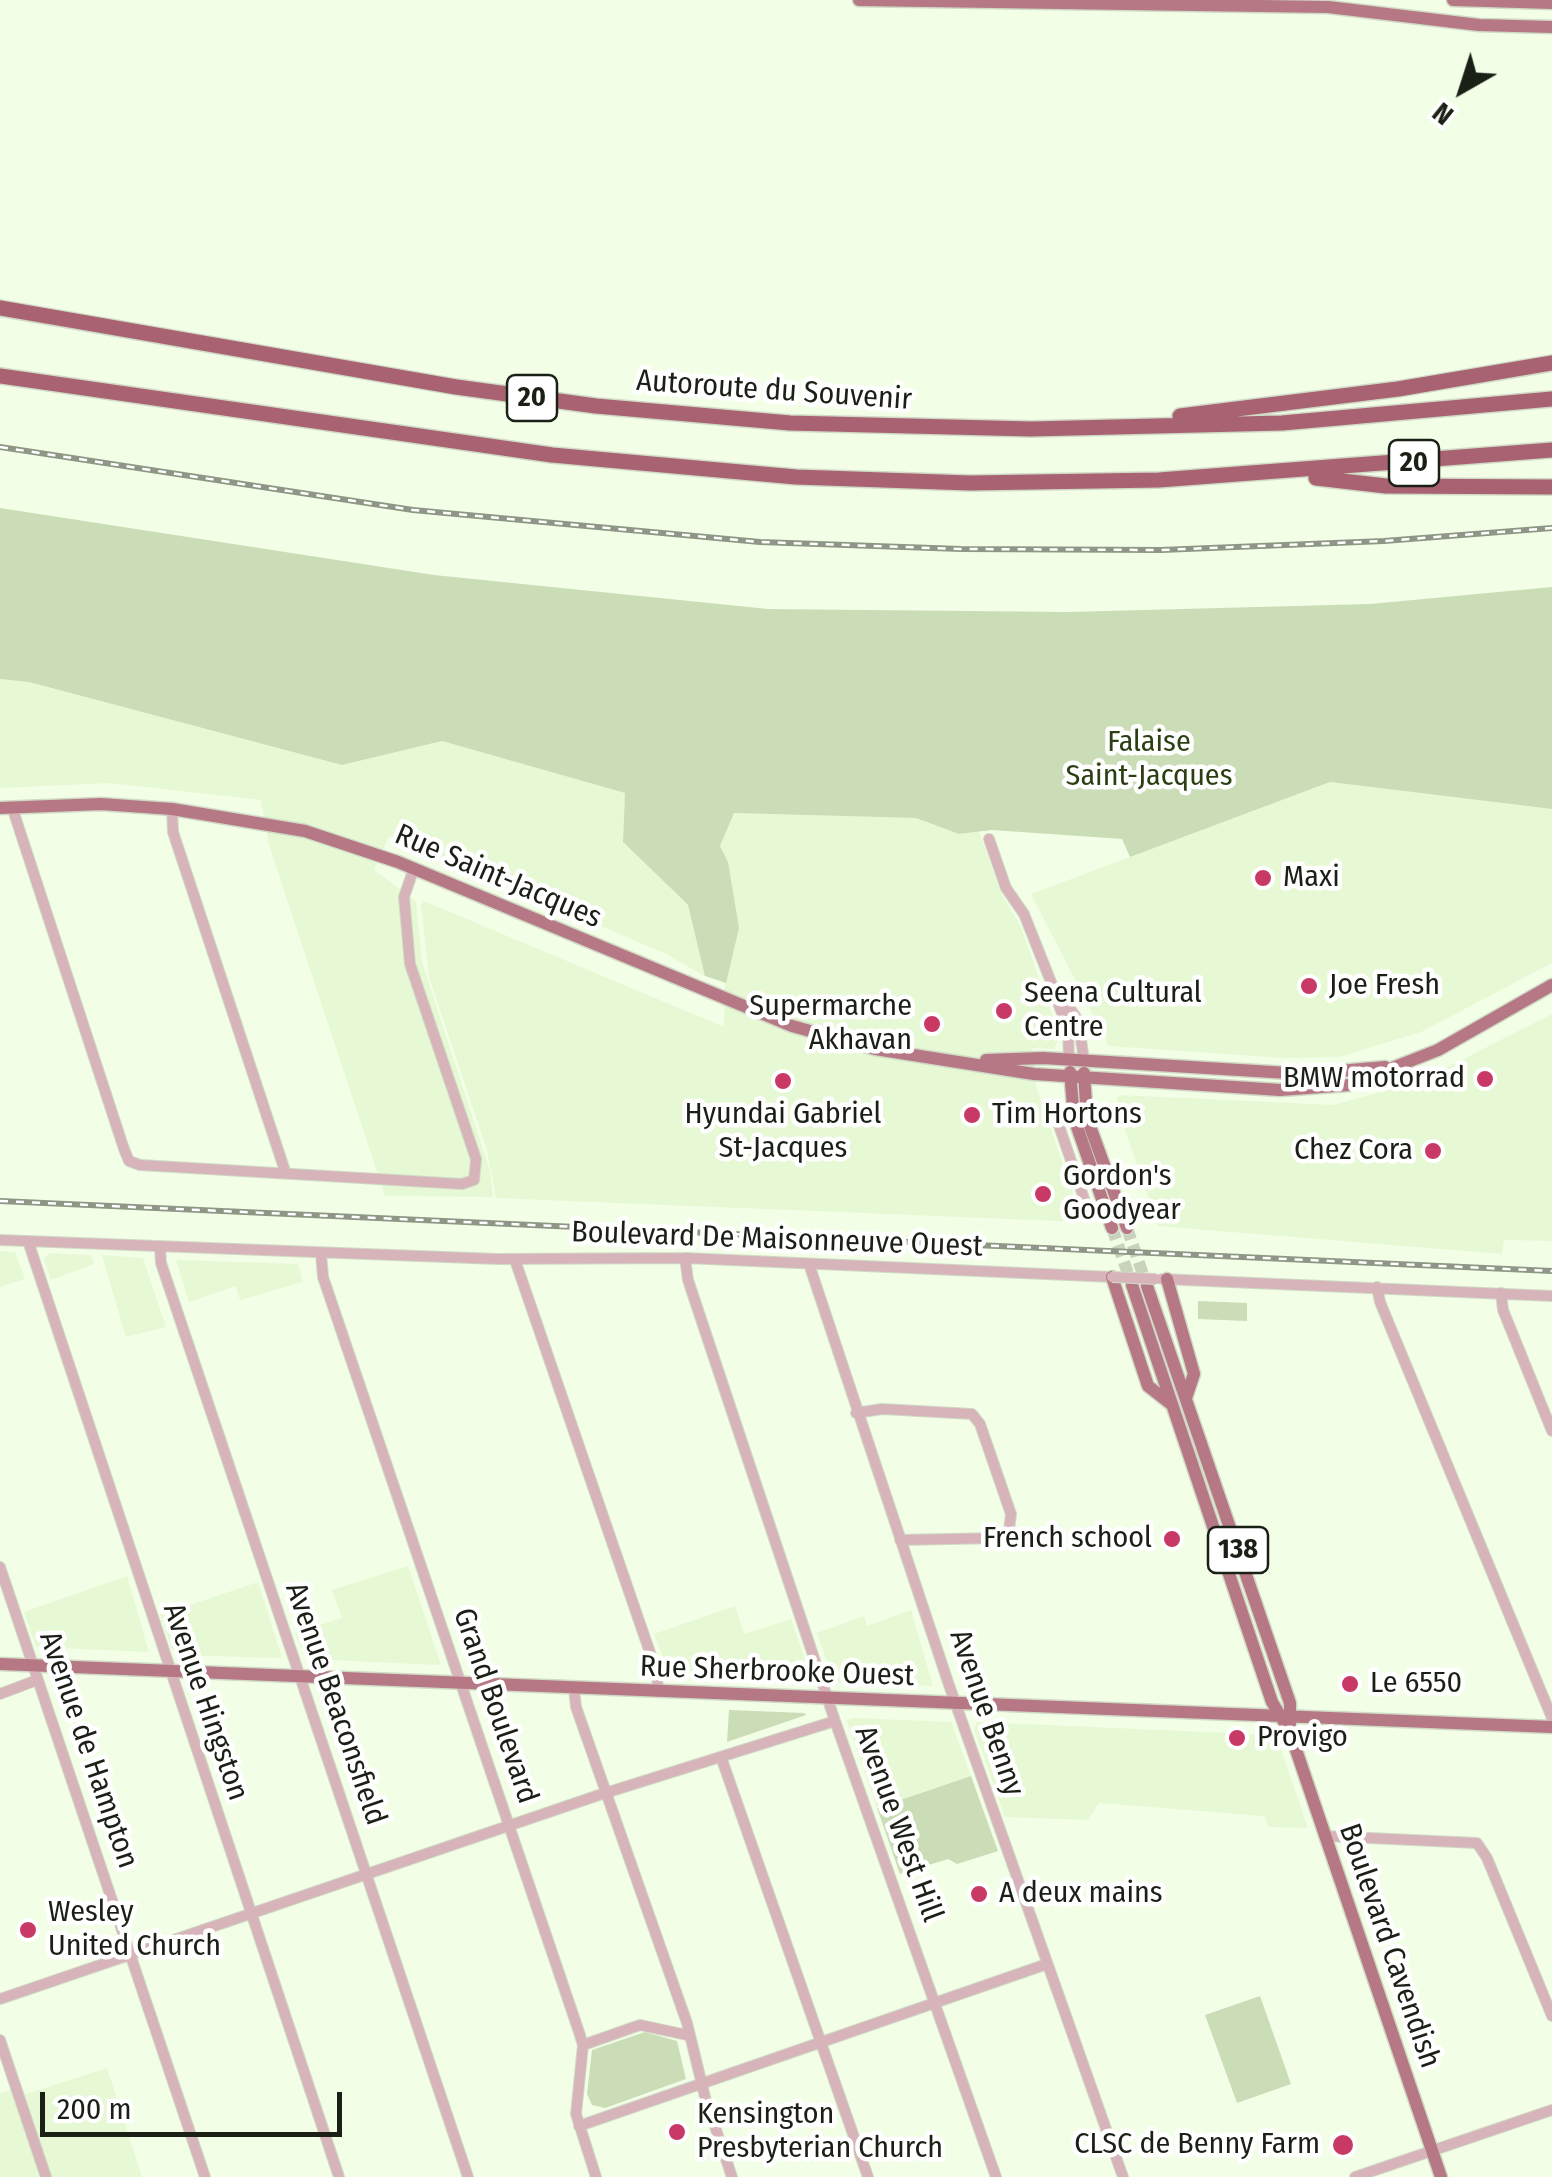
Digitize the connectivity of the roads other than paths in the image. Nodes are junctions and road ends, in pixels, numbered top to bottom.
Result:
1 (860, 0) edge
2 (1452, 0) edge
3 (1552, 4) edge
4 (1552, 27) edge
5 (0, 308) edge
6 (1552, 363) edge
7 (0, 376) edge
8 (1552, 399) edge
9 (1071, 428) junction
10 (1552, 450) edge
11 (1275, 474) junction
12 (1552, 487) edge
13 (6, 807) edge
14 (172, 810) junction
15 (989, 839) dead end
16 (414, 868) junction
17 (1051, 982) junction
18 (1552, 985) edge
19 (1069, 1059) junction
20 (1084, 1060) junction
21 (964, 1062) junction
22 (1392, 1067) junction
23 (1077, 1076) junction
24 (1072, 1108) junction
25 (285, 1172) junction
26 (1090, 1216) dead end
27 (1112, 1228) tunnel mouth
28 (1127, 1228) tunnel mouth
29 (0, 1240) edge
30 (28, 1241) junction
31 (160, 1246) junction
32 (321, 1254) junction
33 (685, 1258) junction
34 (516, 1260) junction
35 (809, 1264) junction
36 (1112, 1277) junction
37 (1157, 1281) junction
38 (1132, 1285) tunnel mouth
39 (1378, 1287) junction
40 (1501, 1294) junction
41 (1552, 1296) edge
42 (1186, 1398) junction
43 (1171, 1404) junction
44 (856, 1413) junction
45 (1552, 1432) edge
46 (900, 1540) junction
47 (0, 1567) edge
48 (0, 1664) edge
49 (33, 1666) junction
50 (168, 1672) junction
51 (300, 1678) junction
52 (38, 1680) junction
53 (461, 1684) junction
54 (574, 1689) junction
55 (658, 1692) junction
56 (0, 1694) edge
57 (828, 1700) junction
58 (956, 1704) junction
59 (1286, 1717) junction
60 (1552, 1718) edge
61 (835, 1720) junction
62 (1552, 1727) edge
63 (721, 1757) junction
64 (606, 1793) junction
65 (509, 1826) junction
66 (1326, 1836) junction
67 (366, 1874) junction
68 (250, 1914) junction
69 (132, 1955) junction
70 (1047, 1964) junction
71 (0, 2000) edge
72 (935, 2004) junction
73 (1552, 2016) edge
74 (687, 2035) junction
75 (0, 2040) edge
76 (822, 2044) junction
77 (582, 2045) junction
78 (702, 2086) junction
79 (1552, 2110) edge
80 (578, 2126) junction
81 (1433, 2150) junction
82 (46, 2177) edge
83 (205, 2177) edge
84 (339, 2177) edge
85 (468, 2177) edge
86 (596, 2177) edge
87 (732, 2177) edge
88 (868, 2177) edge
89 (996, 2177) edge
90 (1123, 2177) edge
91 (1355, 2177) edge
92 (1442, 2177) edge

1 - 4 main road
2 - 3 main road
5 - 9 highway, Autoroute du Souvenir / 20
6 - 9 highway
7 - 11 highway, 20
8 - 9 highway, Autoroute du Souvenir / 20
10 - 11 highway, 20
11 - 12 highway
13 - 14 main road, Rue Saint-Jacques
13 - 25 street
14 - 16 main road, Rue Saint-Jacques
14 - 25 street
15 - 17 street
16 - 21 main road, Rue Saint-Jacques
16 - 25 street
17 - 19 street
17 - 20 street
18 - 22 main road, Rue Saint-Jacques
19 - 20 main road, Rue Saint-Jacques
19 - 21 main road, Rue Saint-Jacques
19 - 23 main road
20 - 22 main road, Rue Saint-Jacques
20 - 23 main road
21 - 23 main road, Rue Saint-Jacques
22 - 23 main road, Rue Saint-Jacques
23 - 24 main road
23 - 28 main road
24 - 26 street
24 - 27 main road
29 - 30 street, Boulevard De Maisonneuve Ouest
30 - 31 street, Boulevard De Maisonneuve Ouest
30 - 50 street, Avenue Hingston
31 - 32 street, Boulevard De Maisonneuve Ouest
31 - 51 street, Avenue Beaconsfield
32 - 34 street, Boulevard De Maisonneuve Ouest
32 - 53 street, Grand Boulevard
33 - 34 street, Boulevard De Maisonneuve Ouest
33 - 35 street, Boulevard De Maisonneuve Ouest
33 - 57 street, Avenue West Hill
34 - 55 street
35 - 36 street, Boulevard De Maisonneuve Ouest
35 - 44 street, Avenue Benny
36 - 37 street, Boulevard De Maisonneuve Ouest, bridge
36 - 43 main road
37 - 39 street, Boulevard De Maisonneuve Ouest
37 - 42 main road, Boulevard Cavendish / 138
37 - 42 main road
38 - 43 main road, Boulevard Cavendish / 138
39 - 40 street, Boulevard De Maisonneuve Ouest
39 - 60 street
40 - 41 street, Boulevard De Maisonneuve Ouest
40 - 45 street
42 - 59 main road, Boulevard Cavendish / 138
43 - 59 main road, Boulevard Cavendish / 138
44 - 46 street, Avenue Benny
44 - 46 street
46 - 58 street, Avenue Benny
47 - 49 street, Avenue de Hampton
48 - 49 main road, Rue Sherbrooke Ouest
49 - 50 main road, Rue Sherbrooke Ouest
49 - 52 street, Avenue de Hampton
50 - 51 main road, Rue Sherbrooke Ouest
50 - 68 street, Avenue Hingston
51 - 53 main road, Rue Sherbrooke Ouest
51 - 67 street, Avenue Beaconsfield
52 - 56 street
52 - 69 street, Avenue de Hampton
53 - 54 main road, Rue Sherbrooke Ouest
53 - 65 street, Grand Boulevard
54 - 55 main road, Rue Sherbrooke Ouest
54 - 64 street
55 - 57 main road, Rue Sherbrooke Ouest
57 - 58 main road, Rue Sherbrooke Ouest
57 - 61 street, Avenue West Hill
58 - 59 main road, Rue Sherbrooke Ouest
58 - 70 street, Avenue Benny
59 - 62 main road, Rue Sherbrooke Ouest
59 - 66 main road, Boulevard Cavendish / 138
61 - 63 street
61 - 72 street, Avenue West Hill
63 - 64 street
63 - 76 street
64 - 65 street
64 - 74 street
65 - 67 street
65 - 77 street, Grand Boulevard
66 - 73 street
66 - 81 main road, Boulevard Cavendish
67 - 68 street
67 - 85 street, Avenue Beaconsfield
68 - 69 street
68 - 84 street, Avenue Hingston
69 - 71 street
69 - 83 street, Avenue de Hampton
70 - 72 street
70 - 90 street, Avenue Benny
72 - 76 street
72 - 89 street, Avenue West Hill
74 - 77 street
74 - 78 street
75 - 82 street
76 - 78 street
76 - 88 street
77 - 80 street, Grand Boulevard
78 - 80 street
78 - 87 street
79 - 81 street
80 - 86 street, Grand Boulevard
81 - 91 street
81 - 92 main road, Boulevard Cavendish

